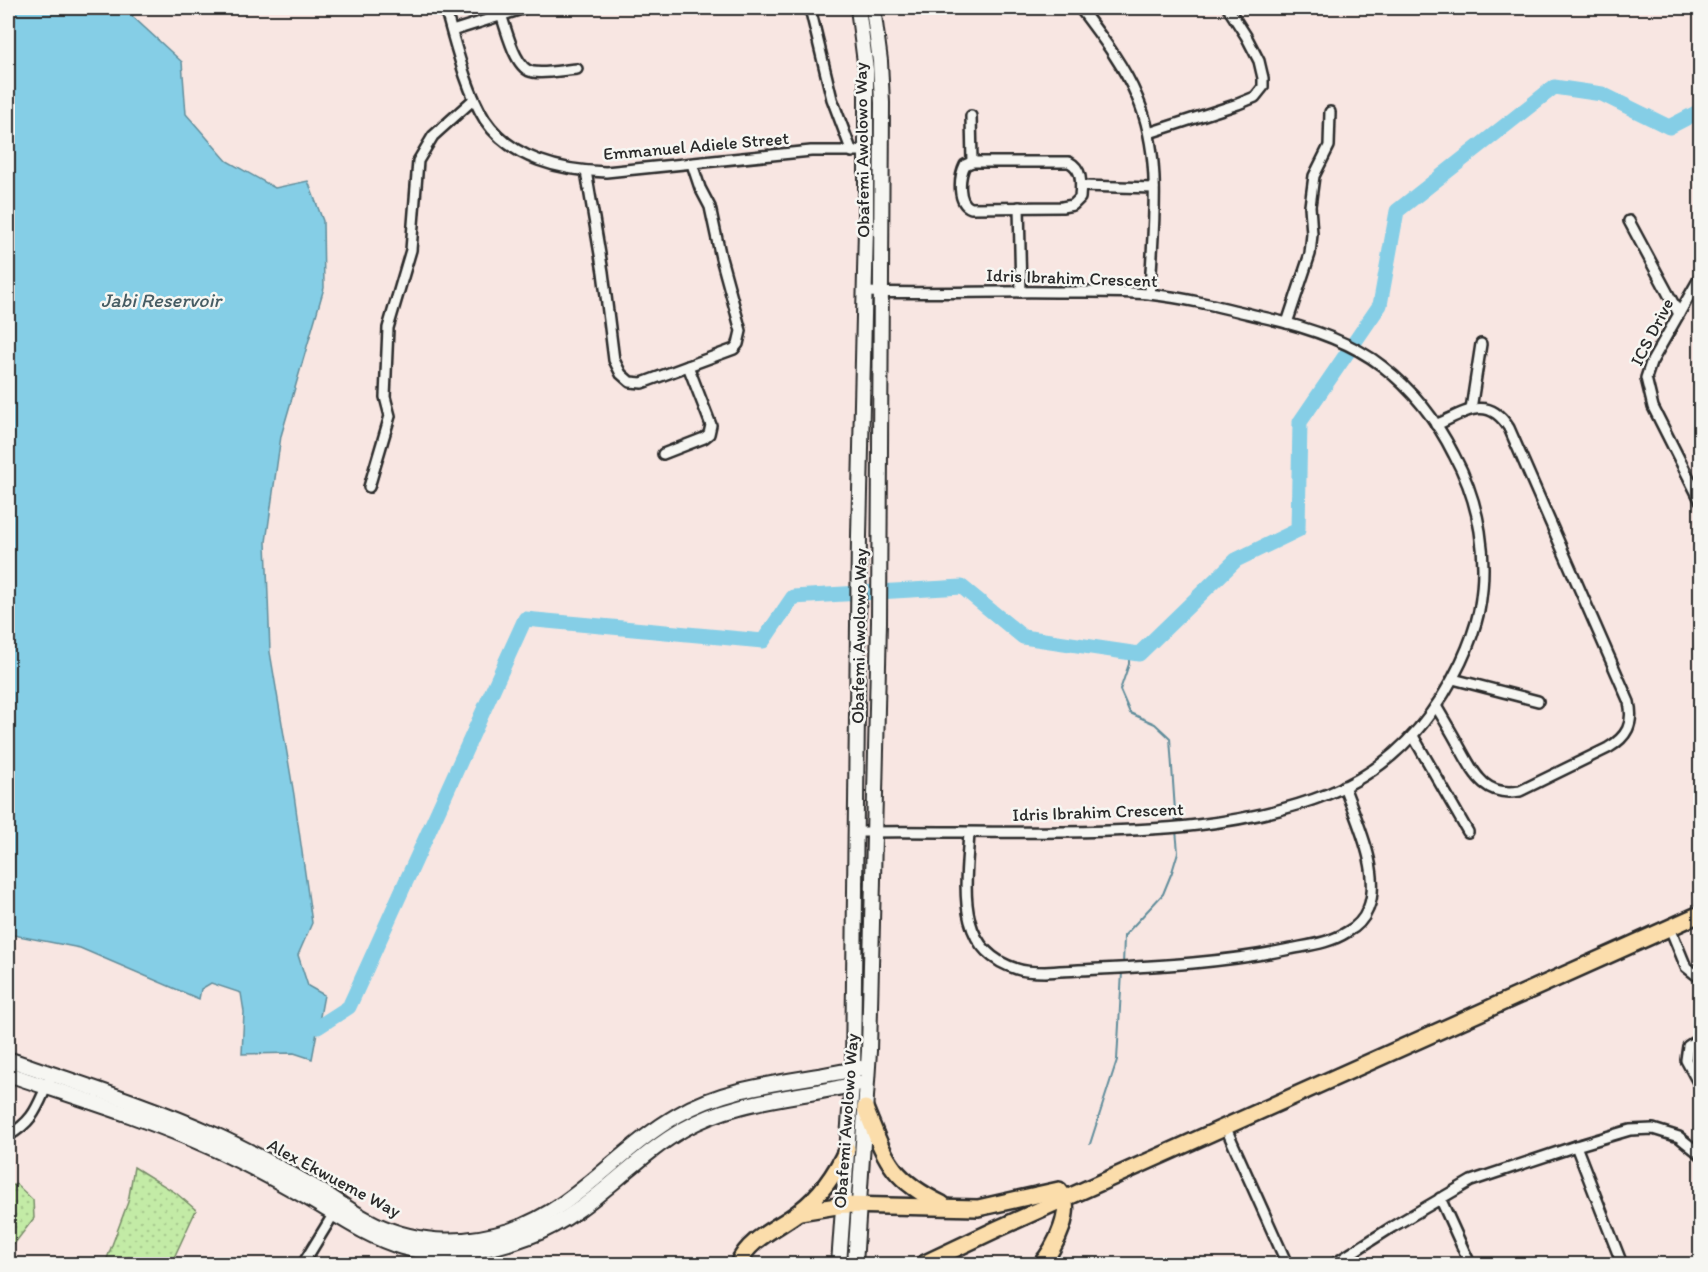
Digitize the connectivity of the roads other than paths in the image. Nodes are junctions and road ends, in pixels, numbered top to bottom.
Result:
1 (445, 8) edge
2 (525, 8) edge
3 (810, 8) edge
4 (858, 8) edge
5 (873, 8) edge
6 (1080, 8) edge
7 (1228, 8) edge
8 (501, 15) junction
9 (452, 31) junction
10 (577, 69) dead end
11 (474, 99) junction
12 (1330, 112) dead end
13 (971, 116) dead end
14 (1149, 133) junction
15 (859, 151) junction
16 (972, 162) junction
17 (692, 164) junction
18 (586, 171) junction
19 (1081, 186) junction
20 (1154, 188) junction
21 (1019, 207) junction
22 (1629, 221) dead end
23 (1701, 277) edge
24 (865, 292) junction
25 (1021, 292) junction
26 (880, 293) junction
27 (1150, 294) junction
28 (1679, 314) junction
29 (1287, 323) junction
30 (1481, 344) dead end
31 (688, 366) junction
32 (1471, 409) junction
33 (1436, 425) junction
34 (663, 454) dead end
35 (369, 487) dead end
36 (1701, 500) edge
37 (1453, 679) junction
38 (1538, 701) dead end
39 (1436, 706) junction
40 (1413, 736) junction
41 (1344, 786) junction
42 (856, 832) junction
43 (873, 832) junction
44 (1468, 832) dead end
45 (969, 833) junction
46 (1701, 914) edge
47 (1670, 928) junction
48 (1701, 978) edge
49 (1701, 1038) edge
50 (8, 1059) edge
51 (868, 1066) junction
52 (853, 1069) junction
53 (8, 1074) edge
54 (49, 1081) junction
55 (866, 1081) junction
56 (852, 1085) junction
57 (1701, 1086) edge
58 (865, 1108) junction
59 (1226, 1126) junction
60 (8, 1136) edge
61 (1576, 1146) junction
62 (847, 1149) junction
63 (1699, 1149) edge
64 (1065, 1198) junction
65 (1440, 1198) junction
66 (851, 1205) junction
67 (336, 1208) junction
68 (950, 1208) junction
69 (800, 1212) junction
70 (855, 1258) edge
71 (303, 1264) edge
72 (738, 1264) edge
73 (839, 1264) edge
74 (923, 1264) edge
75 (1041, 1264) edge
76 (1287, 1264) edge
77 (1334, 1264) edge
78 (1470, 1264) edge
79 (1622, 1264) edge

1 - 9 street, Emmanuel Adiele Street
2 - 8 street
3 - 15 street
4 - 15 main road, Obafemi Awolowo Way
5 - 26 main road, Obafemi Awolowo Way
6 - 14 street
7 - 14 street
8 - 9 street
8 - 10 street
9 - 11 street, Emmanuel Adiele Street
11 - 18 street, Emmanuel Adiele Street
11 - 35 street
12 - 29 street
13 - 16 street
14 - 20 street
15 - 17 street, Emmanuel Adiele Street
15 - 24 main road, Obafemi Awolowo Way
16 - 19 street
16 - 21 street
17 - 18 street, Emmanuel Adiele Street
17 - 31 street
18 - 31 street
19 - 20 street
19 - 21 street
20 - 27 street
21 - 25 street
22 - 28 street
23 - 28 street, ICS Drive
24 - 26 street, Idris Ibrahim Crescent
24 - 42 main road, Obafemi Awolowo Way
25 - 26 street, Idris Ibrahim Crescent
25 - 27 street, Idris Ibrahim Crescent
26 - 43 main road, Obafemi Awolowo Way
27 - 29 street, Idris Ibrahim Crescent
28 - 36 street, ICS Drive
29 - 33 street, Idris Ibrahim Crescent
30 - 32 street
31 - 34 street
32 - 33 street
32 - 39 street
33 - 37 street, Idris Ibrahim Crescent
37 - 38 street
37 - 39 street, Idris Ibrahim Crescent
39 - 40 street, Idris Ibrahim Crescent
40 - 41 street, Idris Ibrahim Crescent
40 - 44 street
41 - 45 street, Idris Ibrahim Crescent
41 - 45 street
42 - 43 street, Idris Ibrahim Crescent
42 - 52 main road, Obafemi Awolowo Way
43 - 45 street, Idris Ibrahim Crescent
43 - 51 main road, Obafemi Awolowo Way
46 - 47 main road
47 - 48 street
47 - 59 main road
49 - 57 street
50 - 54 main road, Alex Ekwueme Way
51 - 52 main road, Alex Ekwueme Way
51 - 55 main road, Obafemi Awolowo Way
52 - 56 main road, Obafemi Awolowo Way
52 - 67 main road, Alex Ekwueme Way
53 - 54 main road, Alex Ekwueme Way
54 - 60 street
54 - 67 main road, Alex Ekwueme Way
55 - 56 main road, Alex Ekwueme Way
55 - 58 main road, Obafemi Awolowo Way
56 - 62 main road, Obafemi Awolowo Way
56 - 67 main road, Alex Ekwueme Way
58 - 66 main road, Obafemi Awolowo Way
58 - 68 main road
59 - 64 main road
59 - 76 street
61 - 63 street
61 - 65 street
61 - 79 street
62 - 66 main road, Obafemi Awolowo Way
62 - 69 main road
64 - 68 main road
64 - 74 main road
64 - 75 main road
65 - 77 street
65 - 78 street
66 - 68 main road
66 - 69 main road
66 - 70 main road, Obafemi Awolowo Way
66 - 73 main road, Obafemi Awolowo Way
67 - 71 street
69 - 72 main road

